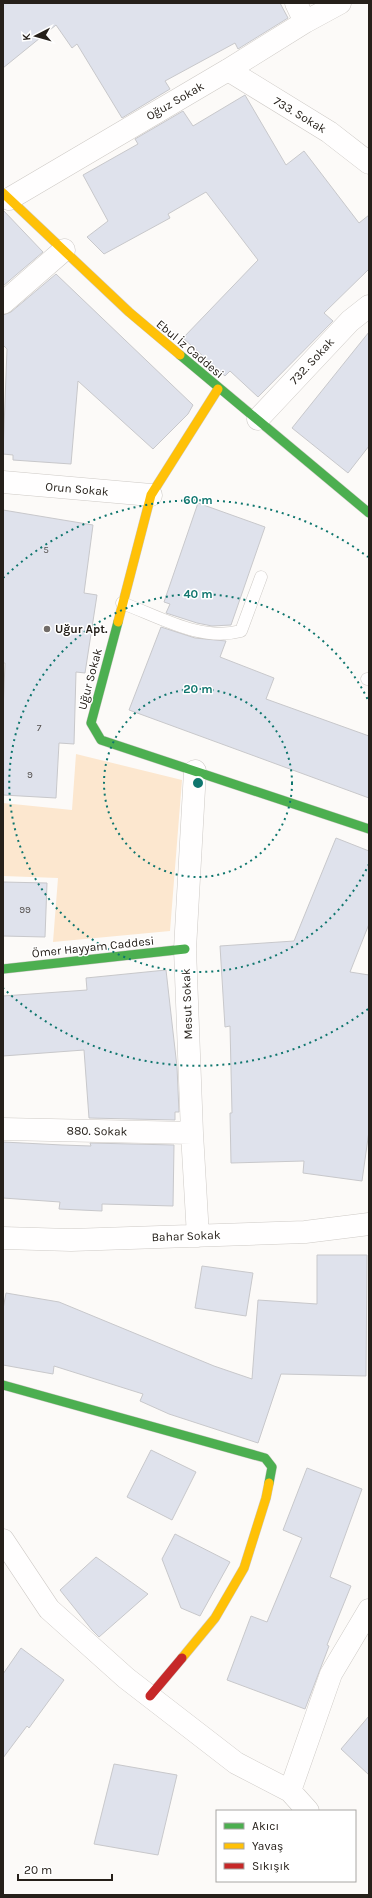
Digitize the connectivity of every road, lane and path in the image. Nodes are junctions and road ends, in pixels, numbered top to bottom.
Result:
1 (340, 3) edge
2 (301, 12) edge
3 (228, 70) junction
4 (369, 163) edge
5 (6, 196) edge
6 (64, 250) junction
7 (3, 303) edge
8 (369, 306) edge
9 (218, 389) junction
10 (258, 419) junction
11 (3, 482) edge
12 (151, 495) junction
13 (369, 513) edge
14 (261, 577) dead end
15 (122, 603) junction
16 (195, 771) junction
17 (369, 829) edge
18 (185, 949) junction
19 (3, 969) edge
20 (3, 1129) edge
21 (192, 1134) junction
22 (369, 1224) edge
23 (198, 1236) junction
24 (3, 1238) edge
25 (3, 1385) edge
26 (3, 1540) edge
27 (369, 1610) edge
28 (150, 1696) junction
29 (290, 1791) junction
30 (307, 1810) edge

1 - 2 street, Oğuz Sokak
2 - 3 street, Oğuz Sokak
3 - 4 street, 733. Sokak
3 - 5 street, Oğuz Sokak
5 - 6 street, Ebul İz Caddesi
6 - 7 street
6 - 9 street, Ebul İz Caddesi
8 - 10 street, 732. Sokak
9 - 10 street, Ebul İz Caddesi
9 - 12 street, Uğur Sokak
10 - 13 street, Ebul İz Caddesi
11 - 12 street, Orun Sokak
12 - 15 street, Uğur Sokak
14 - 15 lane
15 - 16 street, Uğur Sokak
16 - 17 street, Uğur Sokak
16 - 18 street, Mesut Sokak
18 - 19 street, Ömer Hayyam Caddesi
18 - 21 street, Mesut Sokak
20 - 21 street, 880. Sokak
21 - 23 street, Mesut Sokak
22 - 23 street, Bahar Sokak
23 - 24 street, Bahar Sokak
25 - 28 street
26 - 28 street
27 - 29 street
28 - 29 street
29 - 30 street

